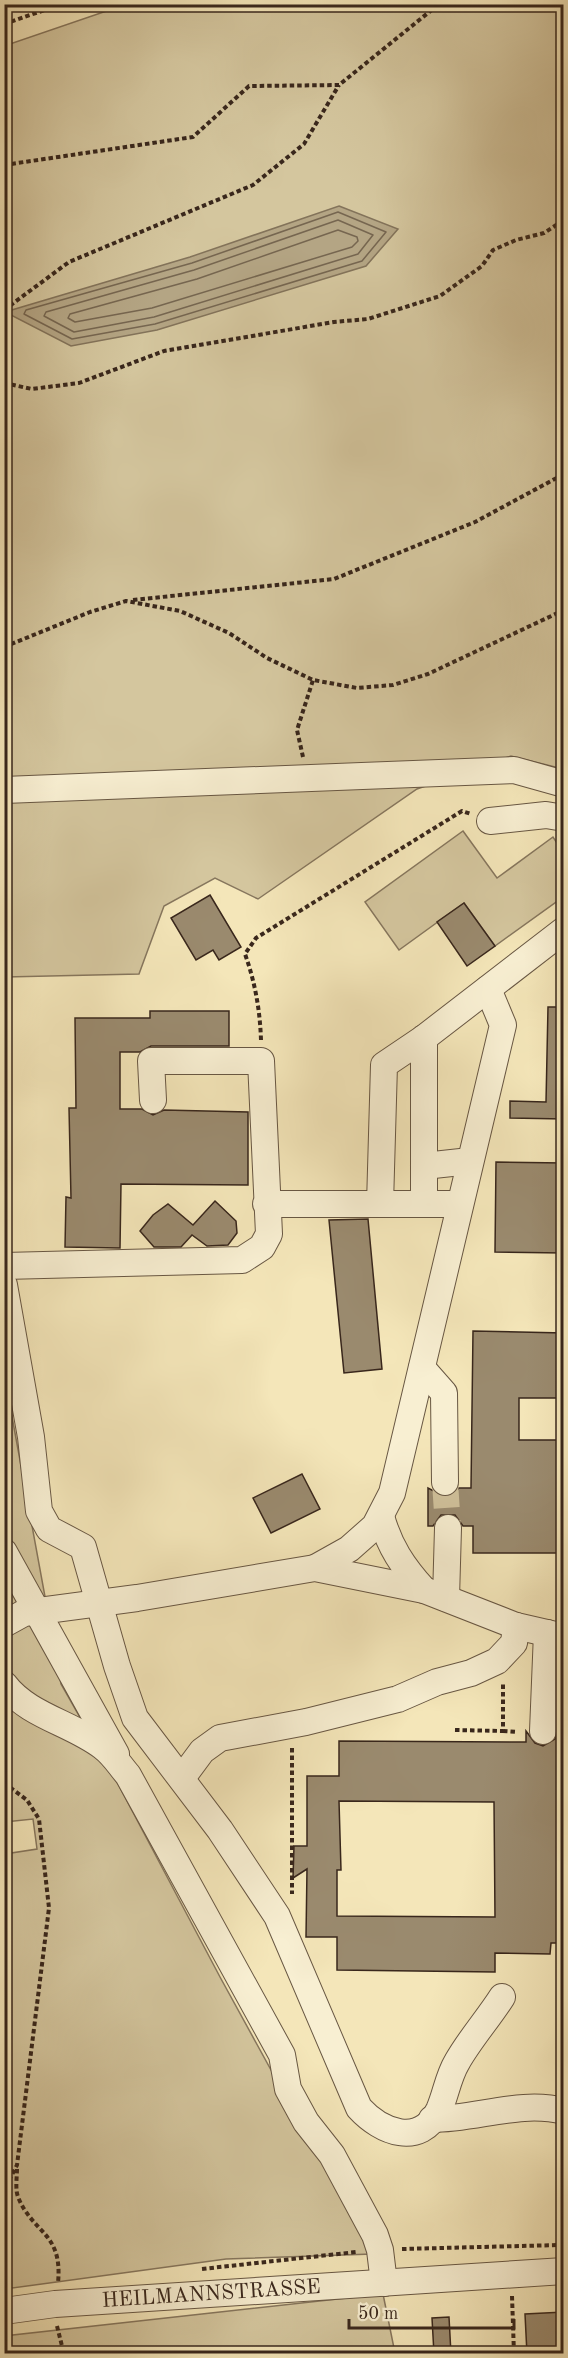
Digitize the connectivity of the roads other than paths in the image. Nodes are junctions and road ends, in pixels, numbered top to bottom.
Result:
1 (564, 784) edge
2 (4, 790) edge
3 (564, 818) edge
4 (490, 822) road end
5 (564, 930) edge
6 (488, 989) junction
7 (424, 1038) junction
8 (153, 1100) dead end
9 (470, 1161) junction
10 (424, 1166) junction
11 (266, 1204) junction
12 (380, 1204) junction
13 (424, 1204) junction
14 (460, 1204) junction
15 (4, 1266) edge
16 (4, 1285) edge
17 (422, 1368) junction
18 (445, 1482) tunnel mouth
19 (381, 1516) junction
20 (448, 1528) tunnel mouth
21 (4, 1552) edge
22 (315, 1568) junction
23 (435, 1594) junction
24 (100, 1603) junction
25 (37, 1611) junction
26 (4, 1624) edge
27 (516, 1626) junction
28 (555, 1635) edge
29 (4, 1684) edge
30 (543, 1731) dead end
31 (128, 1775) junction
32 (182, 1778) junction
33 (502, 1997) dead end
34 (564, 2111) edge
35 (432, 2119) junction
36 (564, 2271) edge
37 (384, 2283) junction
38 (4, 2311) edge

1 - 2 street
3 - 4 street
5 - 6 street
6 - 7 street
6 - 9 street
7 - 10 street
7 - 12 street
8 - 11 street
9 - 10 street
9 - 14 street
10 - 13 street
11 - 12 street
11 - 15 street
12 - 13 street
13 - 14 street
14 - 17 street
16 - 24 street
17 - 18 street
17 - 19 street
19 - 22 street
19 - 23 street
20 - 23 street
21 - 25 street
22 - 23 street
22 - 24 street
23 - 27 street
24 - 25 street
24 - 32 street
25 - 26 street
25 - 31 street
27 - 28 street
27 - 32 street
28 - 30 street
29 - 31 street
31 - 37 street
32 - 35 street
33 - 35 street
34 - 35 street
36 - 37 street, HEILMANNSTRASSE
37 - 38 street, HEILMANNSTRASSE

